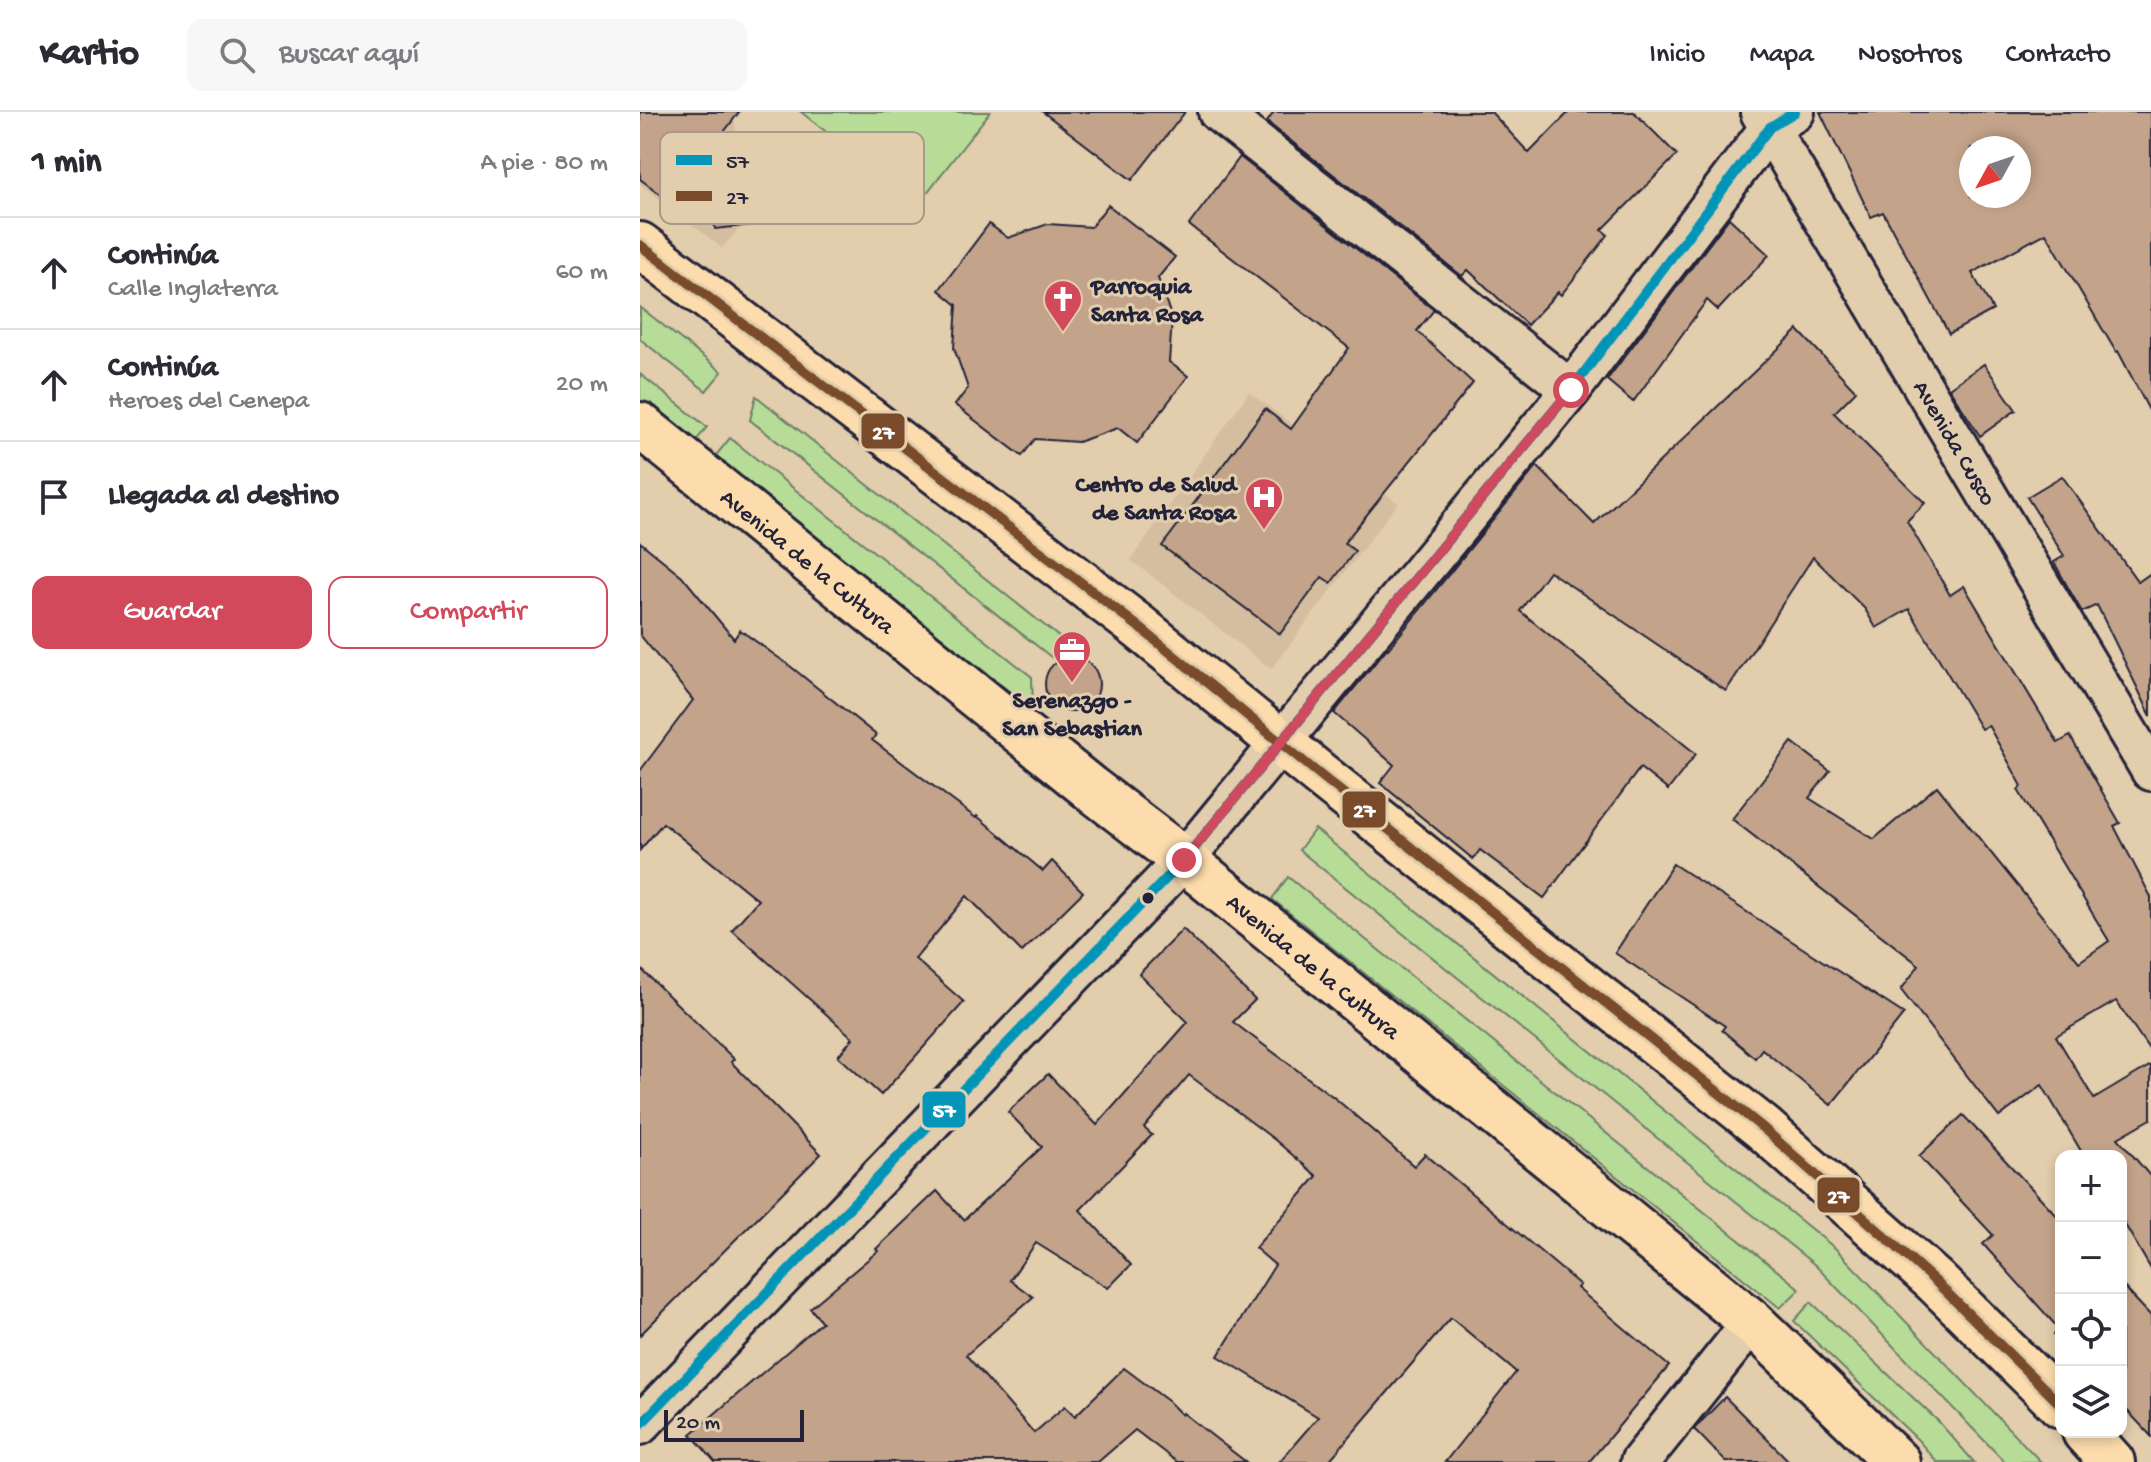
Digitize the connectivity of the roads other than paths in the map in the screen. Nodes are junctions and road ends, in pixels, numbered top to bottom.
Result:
1 (1218, 112) edge
2 (1775, 117) edge
3 (640, 245) edge
4 (1571, 390) junction
5 (640, 425) edge
6 (1281, 741) junction
7 (2151, 771) edge
8 (1184, 860) junction
9 (1752, 1322) junction
10 (2055, 1399) edge
11 (640, 1425) edge
12 (2090, 1438) edge
13 (1640, 1462) edge
14 (1897, 1462) edge
15 (2112, 1462) edge

1 - 4 street
2 - 4 street
2 - 7 street, Avenida Cusco
3 - 6 highway
4 - 6 street
5 - 8 highway, Avenida de la Cultura
6 - 8 street
6 - 10 highway
8 - 9 highway, Avenida de la Cultura
8 - 11 street
9 - 13 street
9 - 14 highway, Avenida de la Cultura
12 - 15 highway

